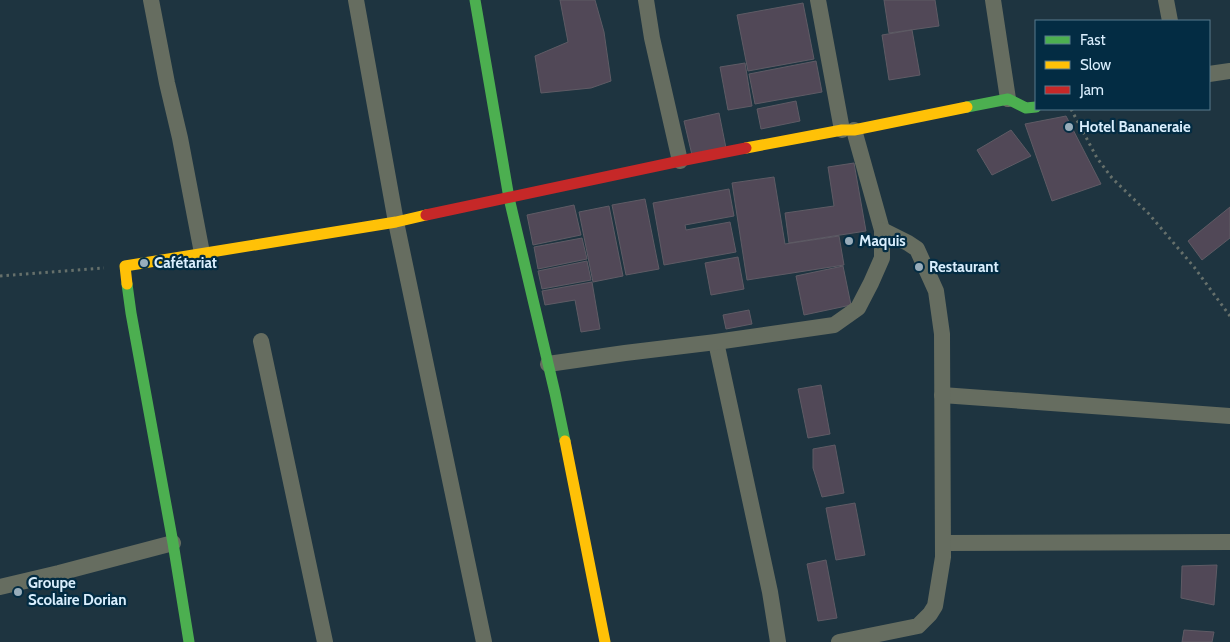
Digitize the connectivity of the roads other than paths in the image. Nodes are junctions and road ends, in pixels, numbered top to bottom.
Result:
1 (150, 0) edge
2 (356, 0) edge
3 (475, 0) edge
4 (646, 0) edge
5 (818, 0) edge
6 (993, 0) edge
7 (1166, 0) edge
8 (1170, 20) edge
9 (1230, 71) edge
10 (1210, 74) edge
11 (1008, 100) junction
12 (1035, 107) edge
13 (848, 130) junction
14 (680, 160) junction
15 (509, 198) junction
16 (396, 222) junction
17 (882, 230) junction
18 (202, 253) junction
19 (261, 341) dead end
20 (716, 342) junction
21 (548, 364) junction
22 (942, 395) junction
23 (1230, 416) edge
24 (1230, 542) edge
25 (173, 543) junction
26 (943, 543) junction
27 (0, 588) edge
28 (189, 642) edge
29 (325, 642) edge
30 (484, 642) edge
31 (605, 642) edge
32 (778, 642) edge
33 (839, 642) edge

1 - 18 street
2 - 16 street
3 - 15 street
4 - 14 street
5 - 13 street
6 - 11 street
7 - 8 street
9 - 10 street
11 - 12 street
11 - 13 street
13 - 14 street
13 - 17 street
14 - 15 street
15 - 16 street
15 - 21 street
16 - 18 street
16 - 30 street
17 - 20 street
17 - 22 street
18 - 25 street
19 - 29 street
20 - 21 street
20 - 32 street
21 - 31 street
22 - 23 street
22 - 26 street
24 - 26 street
25 - 27 street
25 - 28 street
26 - 33 street

